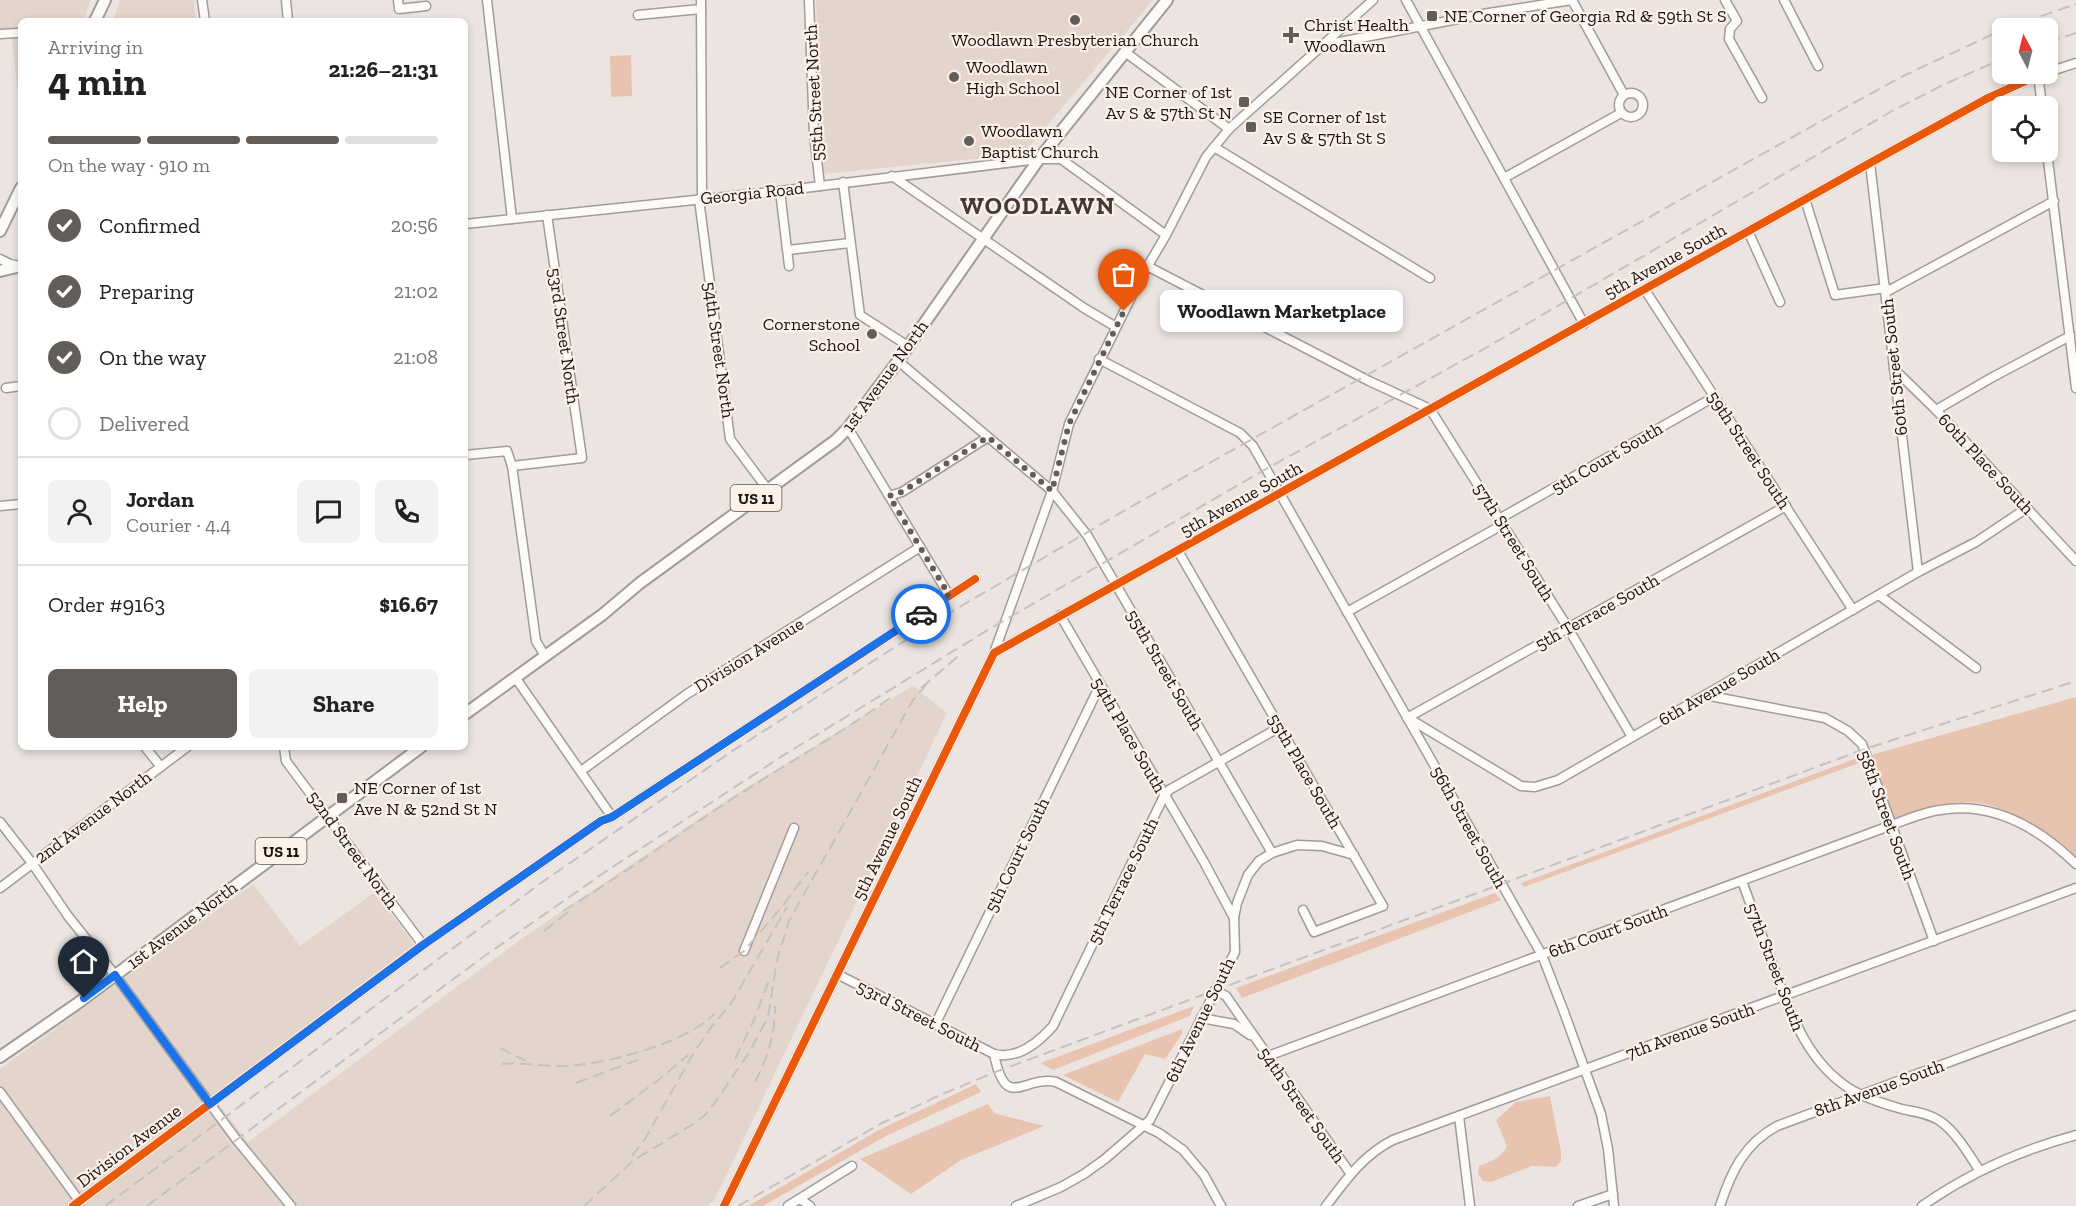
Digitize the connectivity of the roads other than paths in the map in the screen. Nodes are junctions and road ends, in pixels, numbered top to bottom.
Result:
1 (105, 0) edge
2 (202, 0) edge
3 (286, 0) edge
4 (398, 0) edge
5 (487, 0) edge
6 (809, 0) edge
7 (1167, 0) edge
8 (1373, 0) edge
9 (1406, 0) edge
10 (1572, 0) edge
11 (1725, 0) edge
12 (1784, 0) edge
13 (701, 4) edge
14 (426, 6) dead end
15 (638, 15) dead end
16 (96, 18) edge
17 (205, 18) edge
18 (288, 18) edge
19 (1421, 27) junction
20 (17, 33) dead end
21 (0, 34) edge
22 (1324, 45) junction
23 (1125, 52) junction
24 (2076, 63) edge
25 (1818, 66) dead end
26 (2058, 69) edge
27 (2018, 84) edge
28 (1624, 95) junction
29 (1762, 98) dead end
30 (1621, 113) junction
31 (1229, 129) junction
32 (1214, 147) junction
33 (1039, 159) junction
34 (2048, 162) edge
35 (1870, 163) junction
36 (892, 176) junction
37 (1504, 178) junction
38 (843, 182) junction
39 (820, 186) junction
40 (780, 191) junction
41 (18, 194) edge
42 (701, 199) junction
43 (1805, 199) junction
44 (2054, 201) junction
45 (547, 215) junction
46 (512, 219) junction
47 (468, 224) edge
48 (0, 231) edge
49 (1748, 231) junction
50 (1166, 235) junction
51 (983, 238) junction
52 (850, 243) junction
53 (788, 250) junction
54 (0, 259) edge
55 (18, 265) edge
56 (789, 266) dead end
57 (1147, 266) junction
58 (18, 267) edge
59 (0, 271) edge
60 (1430, 278) dead end
61 (1645, 290) junction
62 (1886, 290) junction
63 (1780, 302) dead end
64 (1584, 324) junction
65 (1116, 327) junction
66 (2070, 336) junction
67 (908, 346) junction
68 (1099, 359) junction
69 (898, 361) junction
70 (1893, 369) junction
71 (18, 386) edge
72 (6, 388) dead end
73 (2076, 388) edge
74 (1714, 397) junction
75 (1430, 409) junction
76 (1936, 410) junction
77 (848, 428) junction
78 (988, 437) junction
79 (468, 455) edge
80 (512, 466) junction
81 (768, 490) junction
82 (1052, 491) junction
83 (1280, 494) junction
84 (889, 496) junction
85 (18, 504) edge
86 (0, 506) edge
87 (1786, 506) junction
88 (2027, 508) junction
89 (1501, 522) junction
90 (920, 547) junction
91 (1178, 551) junction
92 (2076, 561) edge
93 (1918, 572) junction
94 (975, 579) dead end
95 (1117, 585) junction
96 (949, 595) junction
97 (1879, 595) junction
98 (1853, 609) junction
99 (1347, 612) junction
100 (1060, 615) junction
101 (1568, 628) junction
102 (994, 653) junction
103 (545, 656) junction
104 (1976, 668) dead end
105 (515, 677) junction
106 (1100, 685) junction
107 (1706, 695) junction
108 (468, 712) edge
109 (1407, 718) junction
110 (1280, 727) junction
111 (1632, 737) junction
112 (147, 750) edge
113 (183, 750) edge
114 (417, 750) edge
115 (284, 751) edge
116 (1218, 762) junction
117 (161, 767) junction
118 (581, 771) junction
119 (1164, 796) junction
120 (328, 816) junction
121 (612, 817) junction
122 (0, 822) edge
123 (1892, 825) junction
124 (794, 828) dead end
125 (1272, 853) junction
126 (1354, 855) junction
127 (32, 863) junction
128 (2076, 864) edge
129 (1742, 881) junction
130 (0, 888) edge
131 (2076, 888) edge
132 (1303, 910) dead end
133 (1234, 918) junction
134 (1934, 940) junction
135 (423, 945) junction
136 (744, 951) dead end
137 (1542, 955) junction
138 (837, 974) junction
139 (115, 975) junction
140 (1215, 990) junction
141 (1785, 996) junction
142 (2076, 1015) edge
143 (1201, 1018) junction
144 (935, 1025) junction
145 (1254, 1037) junction
146 (994, 1054) junction
147 (1269, 1056) junction
148 (0, 1057) edge
149 (1585, 1071) junction
150 (0, 1092) edge
151 (1862, 1095) junction
152 (210, 1104) junction
153 (1459, 1116) junction
154 (1145, 1125) junction
155 (2076, 1136) edge
156 (852, 1166) dead end
157 (1980, 1171) junction
158 (1350, 1173) junction
159 (1613, 1194) junction
160 (800, 1199) junction
161 (77, 1204) edge
162 (288, 1205) edge
163 (724, 1206) edge
164 (788, 1206) edge
165 (810, 1206) edge
166 (1016, 1206) edge
167 (1221, 1206) edge
168 (1326, 1206) edge
169 (1470, 1206) edge
170 (1578, 1206) edge
171 (1614, 1206) edge
172 (1720, 1206) edge
173 (1922, 1206) edge

1 - 16 main road
2 - 17 street
3 - 18 street
4 - 14 street
5 - 46 street
6 - 39 street, 55th Street North
7 - 23 main road, 1st Avenue North / US 11
8 - 22 street
9 - 19 street
10 - 19 street
10 - 28 street
11 - 29 street
12 - 25 street
13 - 15 street
13 - 42 street, 54th Street North
19 - 22 street
19 - 37 street
20 - 21 street
22 - 31 street
23 - 31 street
23 - 33 main road, 1st Avenue North / US 11
24 - 26 street
27 - 35 street, 5th Avenue South
28 - 30 street
28 - 30 street
30 - 37 street
31 - 32 street
32 - 50 street
32 - 60 street
33 - 36 street, Georgia Road
33 - 50 street
33 - 51 main road, 1st Avenue North / US 11
34 - 44 street
35 - 43 street, 5th Avenue South
35 - 62 street, 60th Street South
36 - 38 street, Georgia Road
36 - 51 street
37 - 64 street
38 - 39 street, Georgia Road
38 - 52 street, 55th Street North
39 - 40 street, Georgia Road
40 - 42 street, Georgia Road
40 - 53 street
41 - 48 main road
42 - 45 street, Georgia Road
42 - 81 street, 54th Street North
43 - 49 street, 5th Avenue South
43 - 62 street
44 - 62 street
44 - 66 street
45 - 46 street, Georgia Road
45 - 80 street, 53rd Street North
46 - 47 street, Georgia Road
49 - 61 street, 5th Avenue South
49 - 63 street
50 - 57 street
51 - 65 street
51 - 67 main road, 1st Avenue North / US 11
52 - 53 street
52 - 67 street, 55th Street North
53 - 56 street
54 - 55 street
57 - 65 street
57 - 75 street
58 - 59 main road
61 - 64 street, 5th Avenue South
61 - 74 street, 59th Street South
62 - 70 street, 60th Street South
64 - 75 street, 5th Avenue South
65 - 68 street
66 - 73 street
66 - 76 street
67 - 69 main road, 1st Avenue North / US 11
68 - 82 street
68 - 83 street, 56th Street South
69 - 77 main road, 1st Avenue North / US 11
69 - 78 street
70 - 76 street, 60th Place South
70 - 93 street, 60th Street South
71 - 72 street
74 - 87 street, 59th Street South
74 - 89 street, 5th Court South
75 - 83 street, 5th Avenue South
75 - 89 street, 57th Street South
76 - 88 street, 60th Place South
77 - 81 main road, 1st Avenue North / US 11
77 - 84 street
78 - 82 street
78 - 84 street
79 - 80 street
80 - 103 street
81 - 103 main road, 1st Avenue North / US 11
82 - 95 street, 55th Street South
82 - 102 street
83 - 91 street, 5th Avenue South
83 - 99 street, 56th Street South
84 - 90 street
85 - 86 street
87 - 98 street, 59th Street South
87 - 101 street, 5th Terrace South
88 - 92 street, 60th Place South
88 - 93 street, 6th Avenue South
89 - 99 street, 5th Court South
89 - 101 street, 57th Street South
90 - 96 street
90 - 118 street, Division Avenue
91 - 95 street, 5th Avenue South
91 - 110 street, 55th Place South
93 - 97 street, 6th Avenue South
94 - 96 street, Division Avenue
95 - 100 street, 5th Avenue South
95 - 116 street, 55th Street South
96 - 121 street, Division Avenue
97 - 98 street, 6th Avenue South
97 - 104 street
98 - 107 street, 6th Avenue South
99 - 109 street, 56th Street South
100 - 102 street, 5th Avenue South
100 - 106 street, 54th Place South
101 - 109 street, 5th Terrace South
101 - 111 street, 57th Street South
102 - 138 street, 5th Avenue South
103 - 105 main road, 1st Avenue North / US 11
105 - 108 main road, 1st Avenue North / US 11
105 - 118 street
106 - 119 street, 54th Place South
106 - 144 street, 5th Court South
107 - 111 street, 6th Avenue South
107 - 123 street, 58th Street South
109 - 111 street, 6th Avenue South
109 - 137 street, 56th Street South
110 - 116 street, 5th Terrace South
110 - 126 street, 55th Place South
112 - 117 street
113 - 117 street, 2nd Avenue North
114 - 120 main road, 1st Avenue North / US 11
115 - 120 street, 52nd Street North
116 - 119 street, 5th Terrace South
116 - 125 street, 55th Street South
117 - 127 street, 2nd Avenue North
118 - 121 street
119 - 133 street, 54th Place South
119 - 146 street, 5th Terrace South
120 - 135 street, 52nd Street North
120 - 139 main road, 1st Avenue North / US 11
121 - 135 street, Division Avenue
122 - 127 street
123 - 128 street, 6th Court South
123 - 129 street, 6th Court South
123 - 134 street, 58th Street South
124 - 136 street
125 - 126 street, 6th Avenue South
125 - 133 street, 6th Avenue South
126 - 132 street, 55th Place South
127 - 130 street, 2nd Avenue North
127 - 139 street
129 - 137 street, 6th Court South
129 - 141 street, 57th Street South
131 - 134 street, 7th Avenue South
133 - 140 street, 6th Avenue South
134 - 141 street, 7th Avenue South
135 - 152 street, Division Avenue
137 - 147 street, 6th Court South
137 - 149 street, 56th Street South
138 - 144 street, 53rd Street South
138 - 163 street, 5th Avenue South
139 - 148 main road, 1st Avenue North / US 11
139 - 152 street
140 - 143 street, 6th Avenue South
140 - 145 street, 54th Street South
141 - 149 street, 7th Avenue South
141 - 151 street, 57th Street South
142 - 151 street, 8th Avenue South
143 - 145 street, 54th Street South
143 - 154 street, 6th Avenue South
144 - 146 street, 53rd Street South
145 - 147 street, 54th Street South
146 - 154 street, 53rd Street South
147 - 158 street, 54th Street South
149 - 153 street, 7th Avenue South
149 - 159 street, 56th Street South
150 - 161 street
151 - 157 street, 57th Street South
151 - 172 street, 8th Avenue South
152 - 161 street, Division Avenue
152 - 162 street
153 - 158 street, 7th Avenue South
153 - 169 street
154 - 166 street, 6th Avenue South
154 - 167 street, 53rd Street South
155 - 157 street
156 - 160 street
157 - 173 street
158 - 168 street, 7th Avenue South
159 - 170 street
159 - 171 street, 56th Street South
160 - 164 street
160 - 165 street

